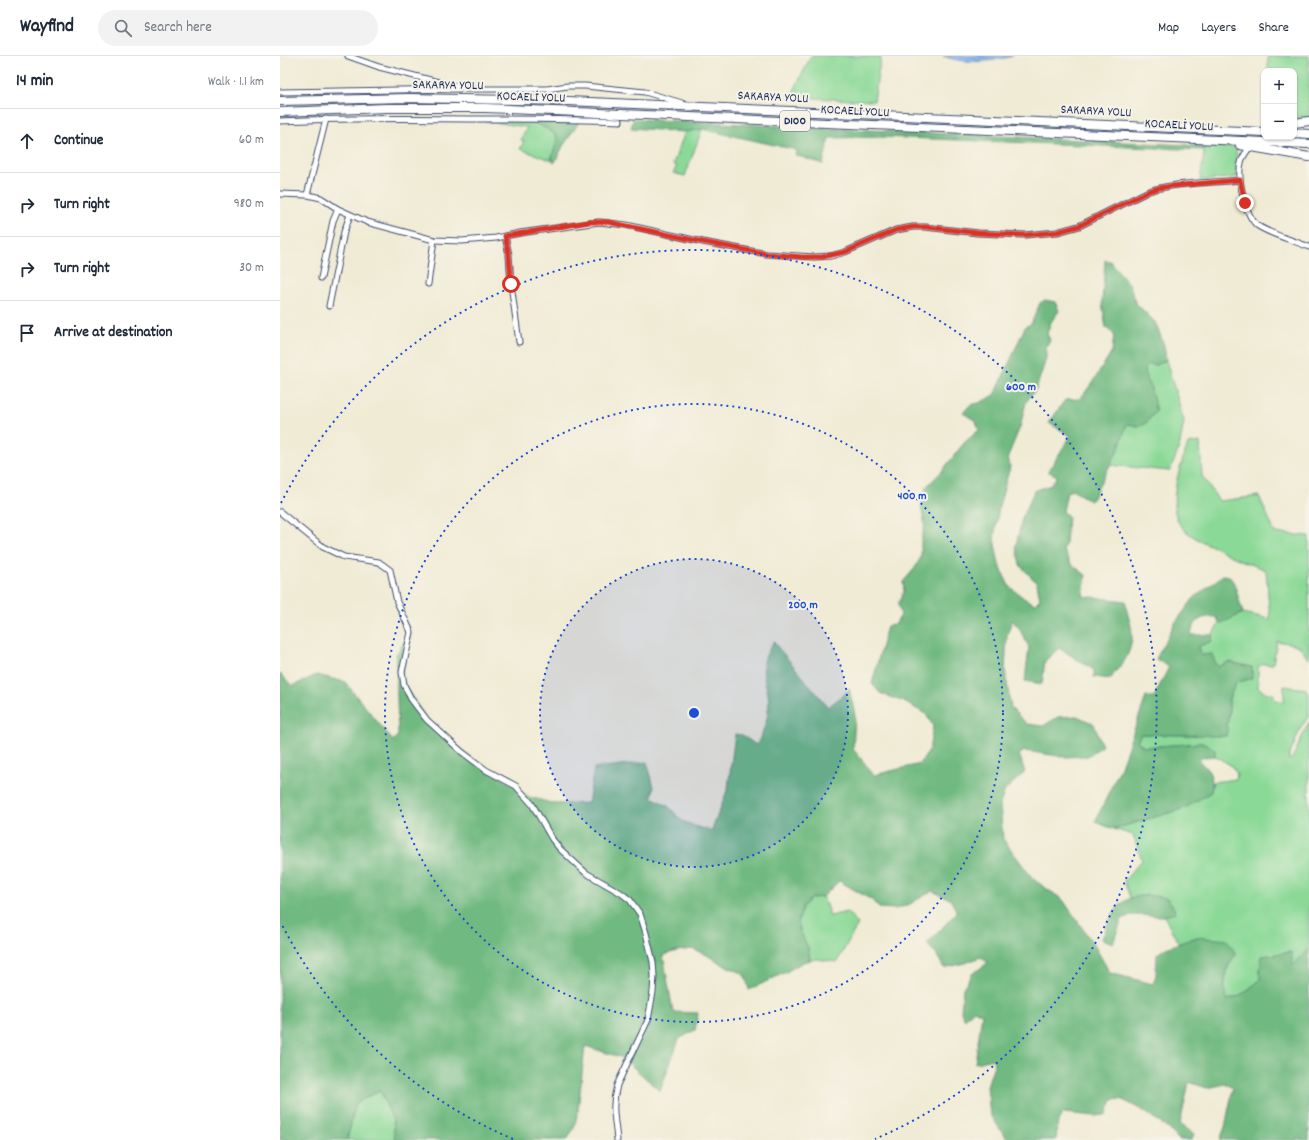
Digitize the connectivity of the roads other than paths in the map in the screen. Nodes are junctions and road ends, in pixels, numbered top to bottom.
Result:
1 (348, 56) edge
2 (466, 89) junction
3 (280, 92) edge
4 (280, 101) edge
5 (692, 106) junction
6 (280, 112) edge
7 (326, 119) junction
8 (280, 121) edge
9 (620, 121) dead end
10 (1309, 121) edge
11 (1297, 123) edge
12 (1261, 130) edge
13 (1252, 131) junction
14 (1261, 132) edge
15 (1297, 133) edge
16 (1309, 134) edge
17 (1212, 140) junction
18 (1309, 144) edge
19 (1250, 147) junction
20 (1309, 157) edge
21 (1240, 180) junction
22 (280, 194) edge
23 (307, 195) junction
24 (338, 209) junction
25 (350, 215) junction
26 (505, 236) junction
27 (434, 240) junction
28 (1309, 247) edge
29 (321, 278) dead end
30 (428, 284) dead end
31 (329, 306) dead end
32 (519, 342) dead end
33 (280, 512) edge
34 (617, 1140) edge

1 - 2 street
2 - 3 street
2 - 5 street
4 - 5 highway, SAKARYA YOLU / D100
5 - 13 highway, SAKARYA YOLU / D100
6 - 17 highway, KOCAELİ YOLU / D100
7 - 8 street
7 - 9 street
7 - 23 street
10 - 11 highway
12 - 13 highway
13 - 14 highway, SAKARYA YOLU / D100
15 - 16 highway
17 - 18 highway, KOCAELİ YOLU / D100
17 - 19 highway
19 - 20 highway
19 - 21 street
21 - 26 street
21 - 28 street
22 - 23 street
23 - 24 street
24 - 25 street
24 - 29 street
25 - 27 street
25 - 31 street
26 - 27 street
26 - 32 street
27 - 30 street
33 - 34 street

